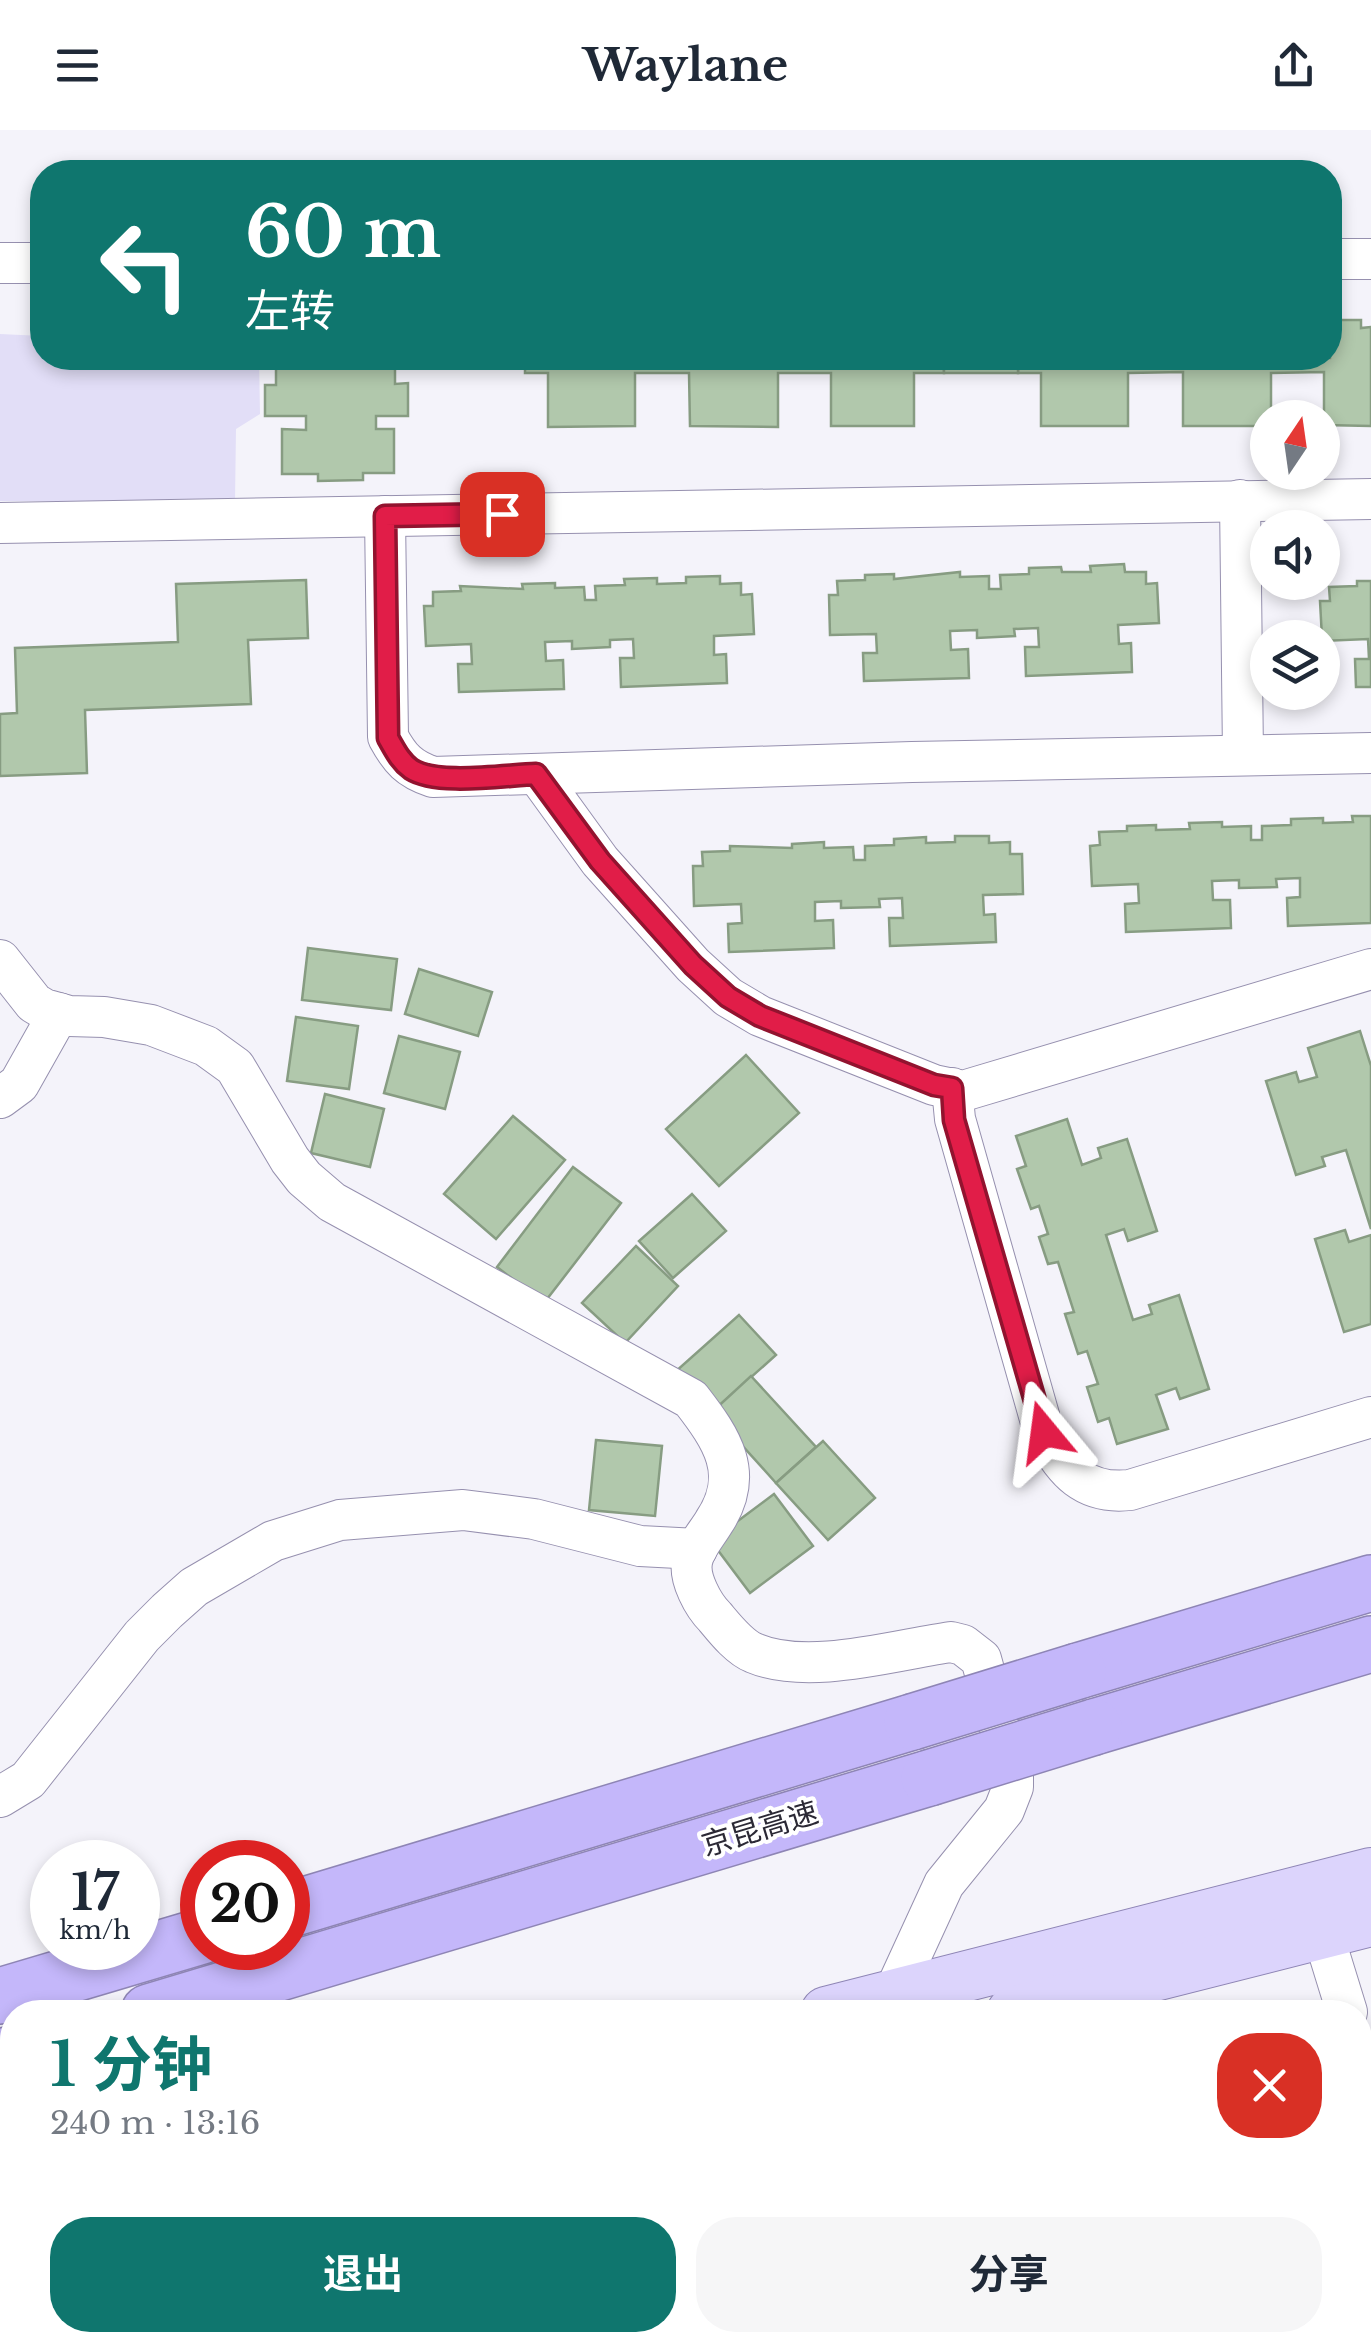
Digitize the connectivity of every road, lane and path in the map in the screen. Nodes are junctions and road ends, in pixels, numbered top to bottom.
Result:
1 (1342, 259) edge
2 (1371, 259) edge
3 (0, 263) edge
4 (30, 263) edge
5 (1371, 499) edge
6 (1240, 500) junction
7 (385, 516) junction
8 (0, 524) edge
9 (1371, 753) edge
10 (1243, 756) junction
11 (536, 774) junction
12 (0, 960) edge
13 (1371, 968) edge
14 (58, 1013) junction
15 (952, 1088) junction
16 (0, 1098) edge
17 (1371, 1417) edge
18 (697, 1549) junction
19 (1371, 1583) edge
20 (1371, 1644) edge
21 (0, 1797) edge
22 (1371, 1873) edge
23 (310, 1903) edge
24 (1371, 1922) edge
25 (1322, 1934) junction
26 (180, 1943) edge
27 (892, 1995) junction
28 (0, 1996) edge
29 (190, 2000) edge
30 (873, 2000) edge
31 (1060, 2000) edge
32 (1343, 2000) edge

1 - 2 street
3 - 4 street
5 - 6 street
6 - 7 street
6 - 10 street
7 - 8 street
7 - 11 street
9 - 10 street
10 - 11 street
11 - 15 street
12 - 14 street
13 - 15 street
14 - 16 street
14 - 18 street
15 - 17 street
18 - 21 street
18 - 27 street
19 - 23 highway, 京昆高速, bridge
20 - 29 highway, 京昆高速, bridge
22 - 27 main road
24 - 25 main road
25 - 31 main road
25 - 32 street
26 - 28 highway
27 - 30 main road

